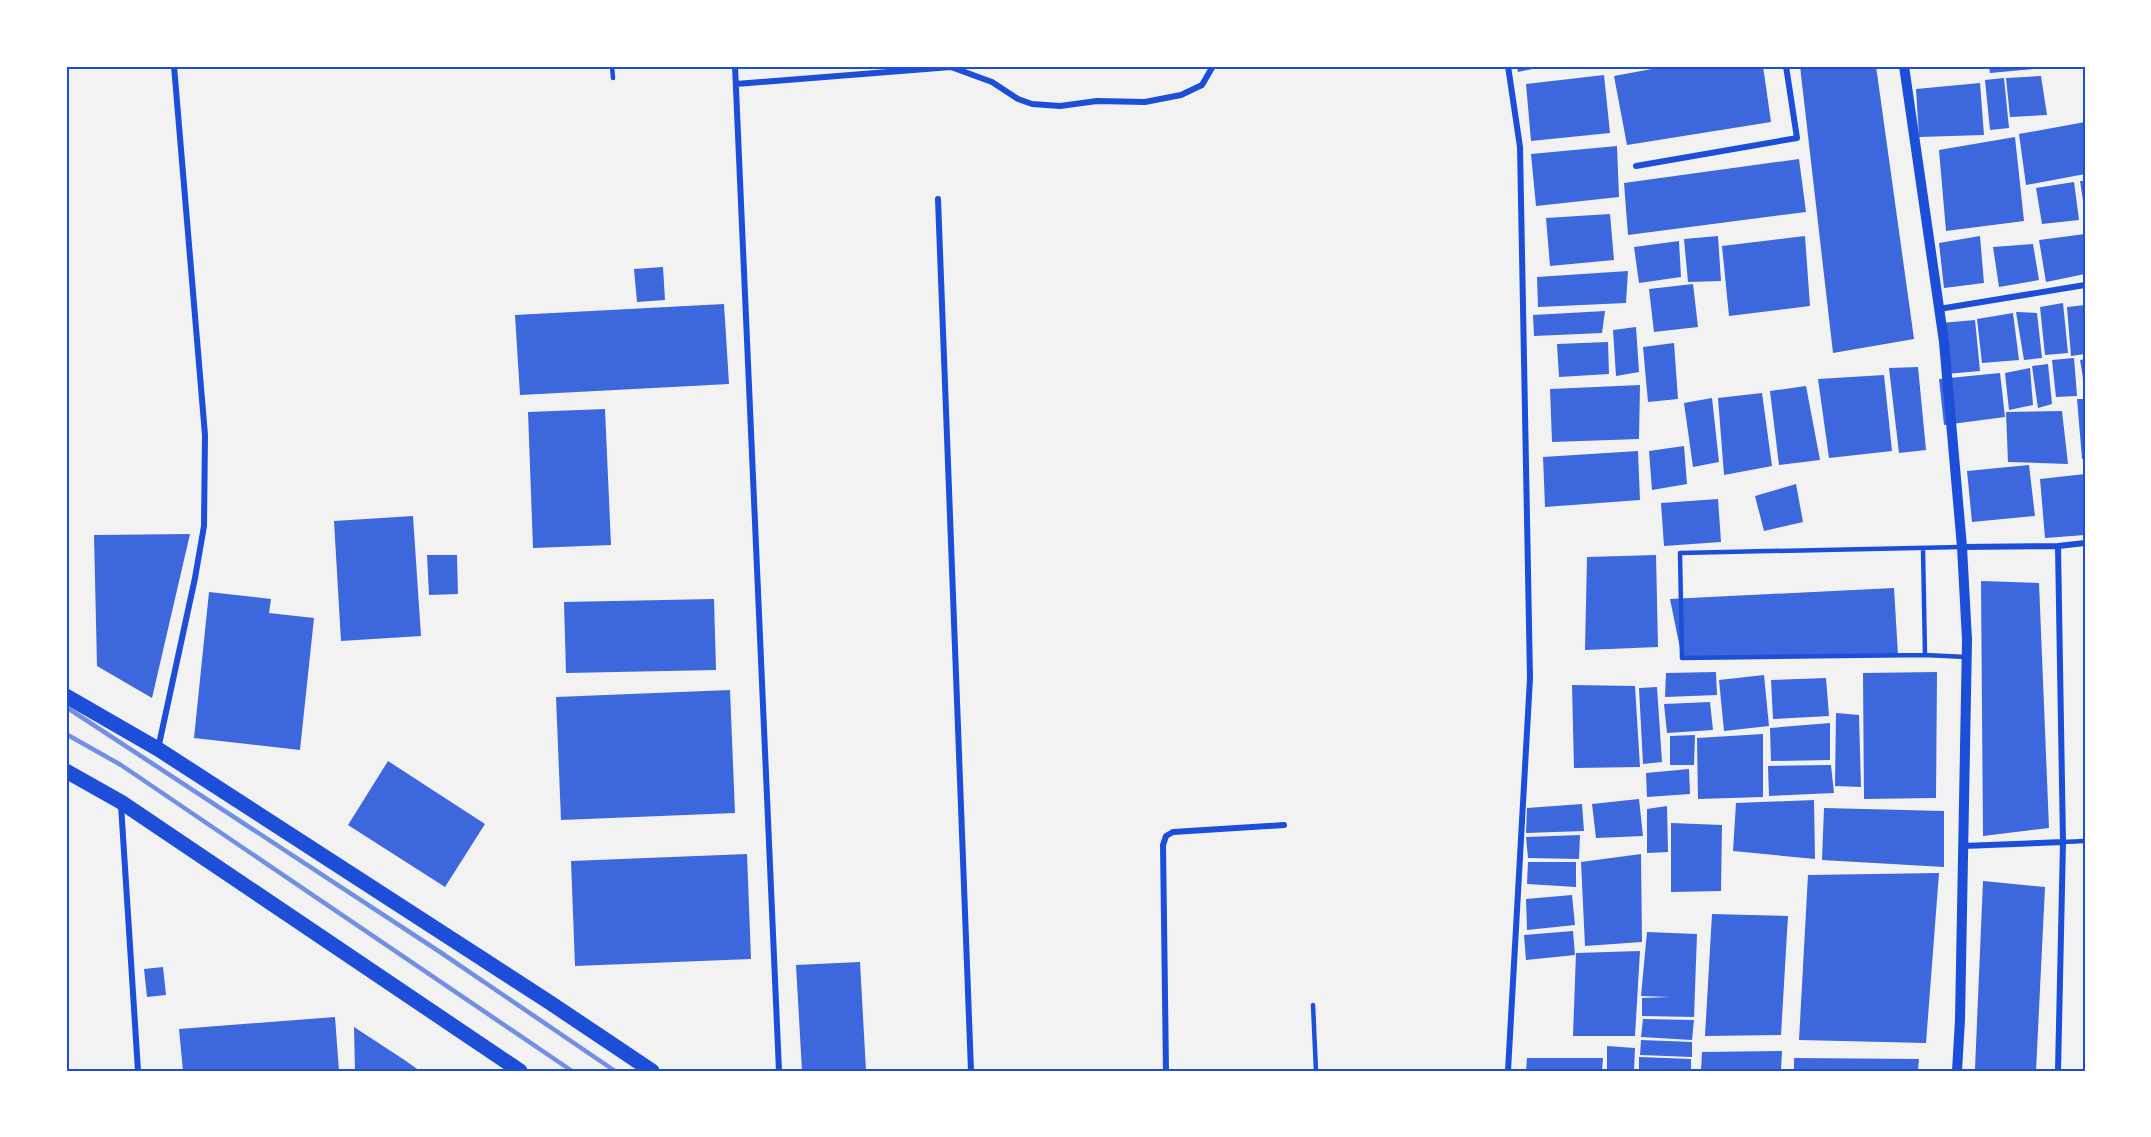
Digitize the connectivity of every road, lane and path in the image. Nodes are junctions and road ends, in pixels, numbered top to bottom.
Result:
1 (174, 66) edge
2 (612, 66) edge
3 (735, 66) edge
4 (870, 66) edge
5 (1213, 66) edge
6 (1508, 66) edge
7 (1786, 66) edge
8 (1904, 66) edge
9 (871, 74) junction
10 (613, 78) dead end
11 (736, 84) junction
12 (1636, 166) dead end
13 (939, 199) dead end
14 (2085, 285) edge
15 (1939, 309) junction
16 (2085, 543) edge
17 (2058, 546) junction
18 (1962, 547) junction
19 (1923, 549) junction
20 (1925, 655) junction
21 (1966, 657) junction
22 (66, 696) edge
23 (158, 749) junction
24 (66, 771) edge
25 (121, 802) junction
26 (1284, 825) dead end
27 (2085, 841) edge
28 (2063, 842) junction
29 (1963, 846) junction
30 (1313, 1005) dead end
31 (138, 1071) edge
32 (520, 1071) edge
33 (652, 1071) edge
34 (779, 1071) edge
35 (971, 1071) edge
36 (1166, 1071) edge
37 (1316, 1071) edge
38 (1508, 1071) edge
39 (1957, 1071) edge
40 (2058, 1071) edge

1 - 23 street
2 - 10 lane
3 - 11 street
4 - 9 lane
5 - 9 street
6 - 38 street
7 - 12 street
8 - 15 street
9 - 11 street
11 - 34 street
13 - 35 street
14 - 15 street
15 - 18 street
16 - 17 street
17 - 18 street
17 - 28 street
18 - 19 lane
18 - 21 street
19 - 20 lane
19 - 20 lane
20 - 21 lane
21 - 29 street
22 - 23 main road
23 - 33 main road
24 - 25 main road
25 - 31 street
25 - 32 main road
26 - 36 street
27 - 28 lane
28 - 29 street
28 - 40 street
29 - 39 street
30 - 37 lane

